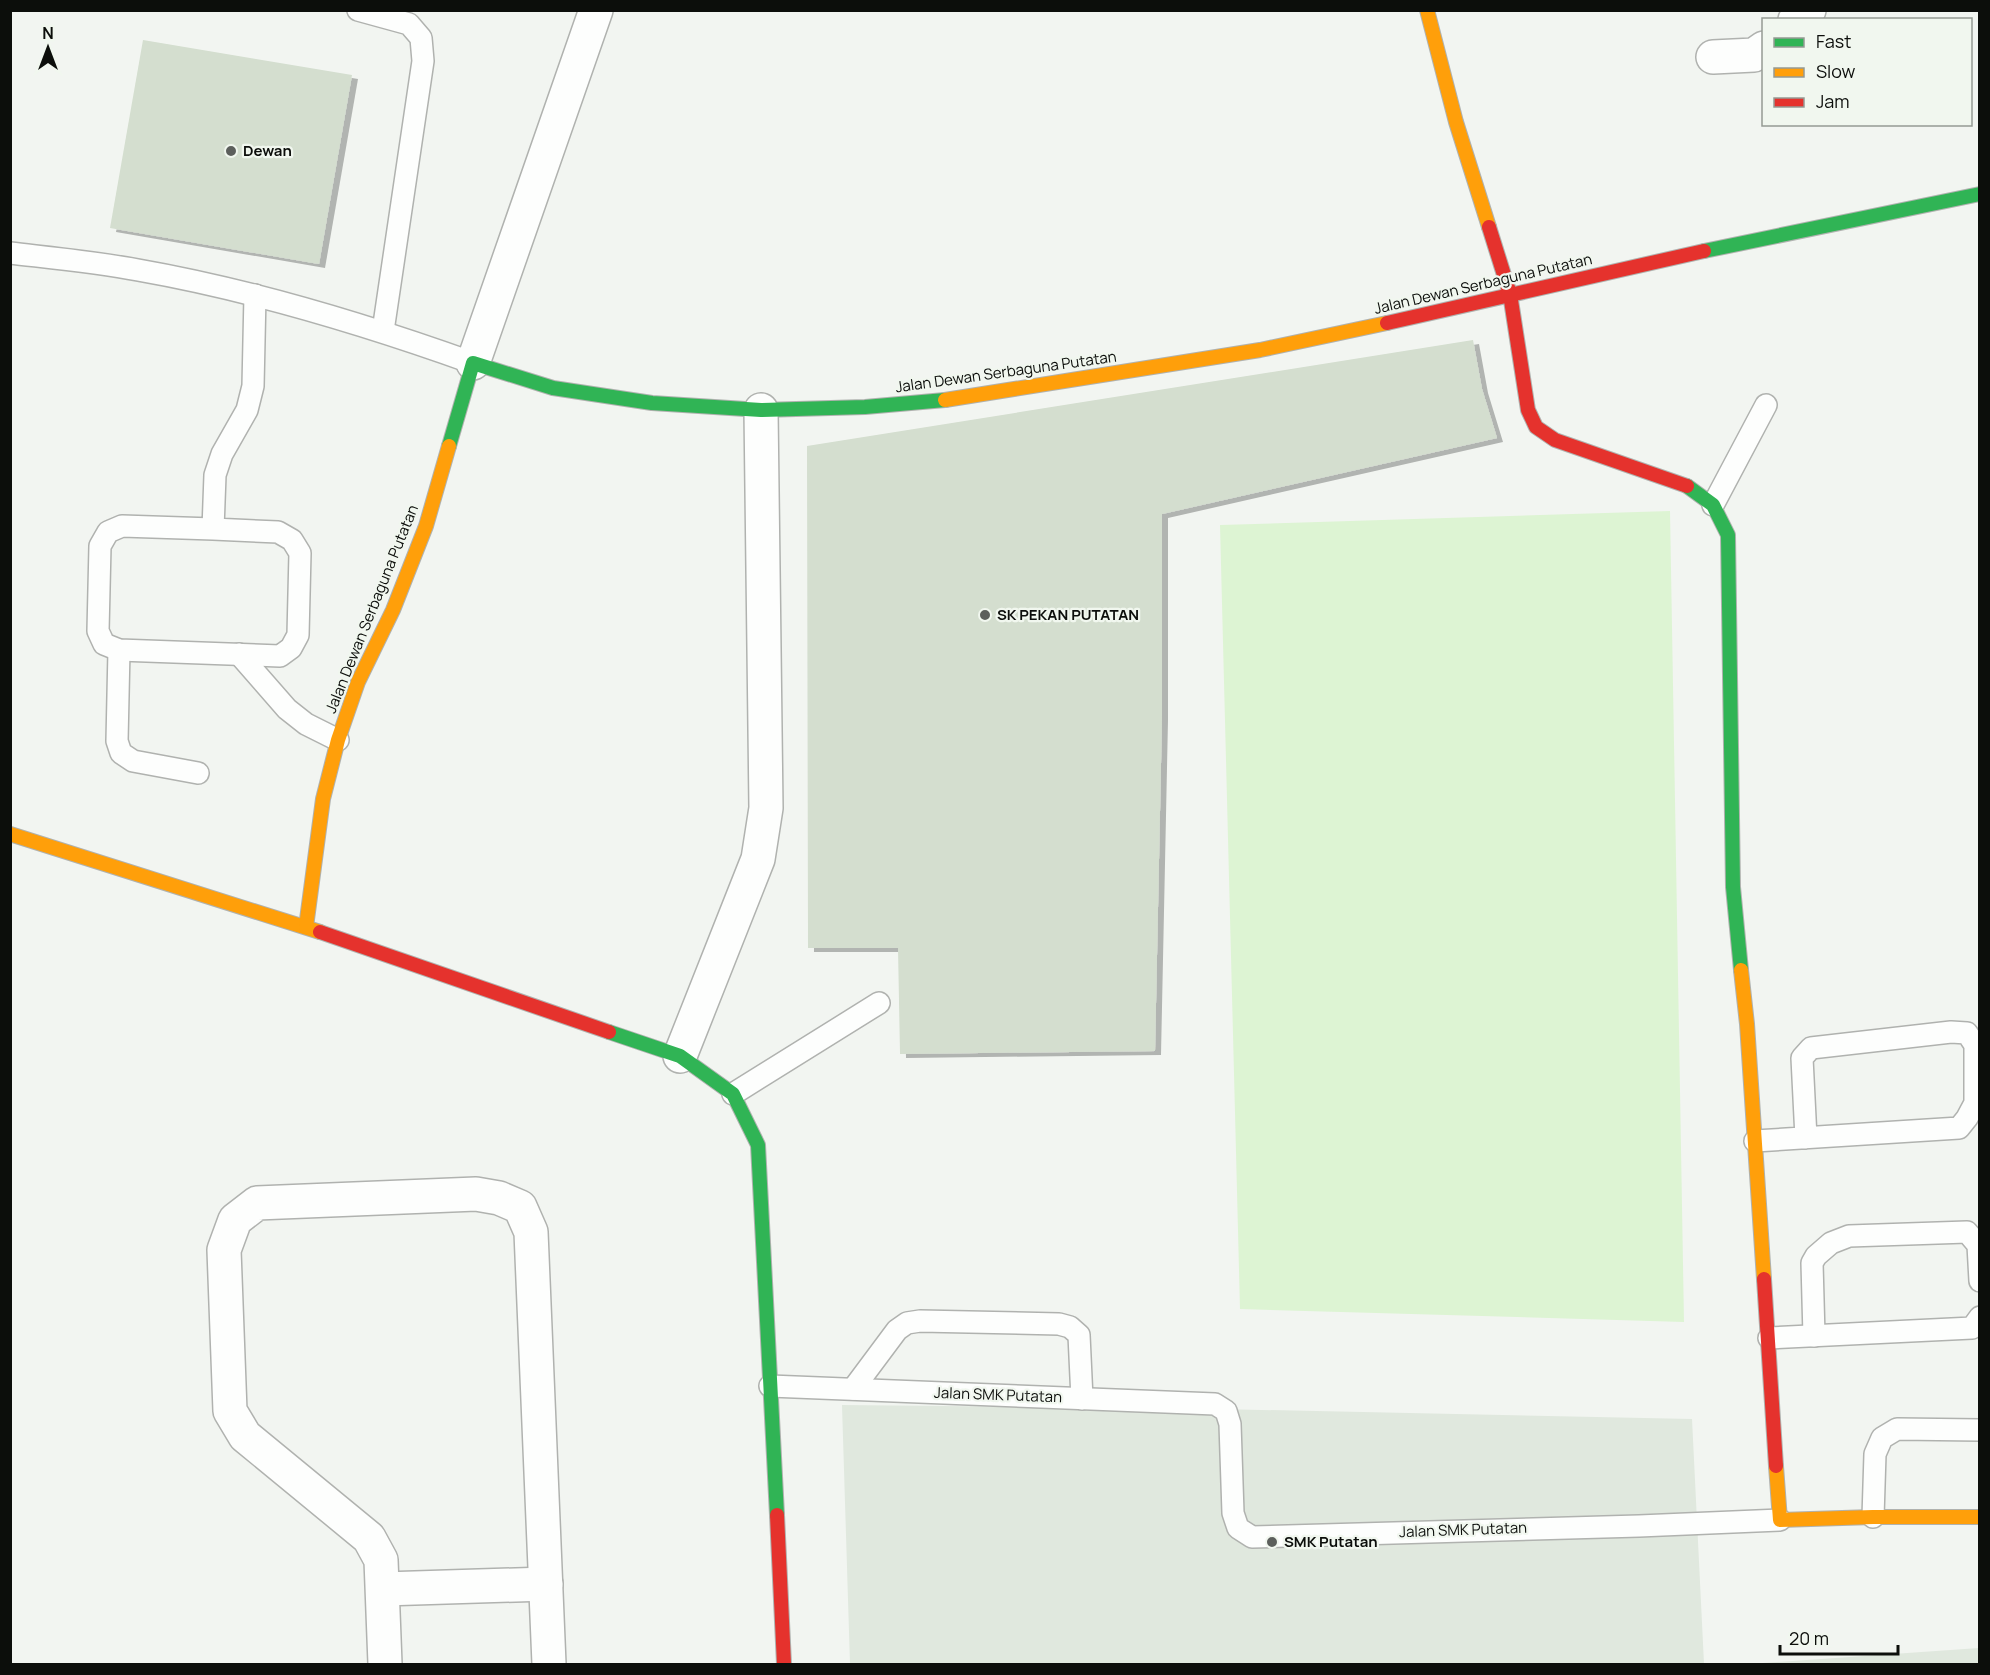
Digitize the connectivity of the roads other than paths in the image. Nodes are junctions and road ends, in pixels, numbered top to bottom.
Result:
1 (358, 10) edge
2 (596, 10) edge
3 (1427, 10) edge
4 (1762, 49) edge
5 (1713, 57) dead end
6 (1980, 194) edge
7 (10, 253) edge
8 (255, 294) junction
9 (1510, 294) junction
10 (383, 331) junction
11 (473, 363) junction
12 (1766, 405) dead end
13 (761, 410) junction
14 (1713, 506) junction
15 (213, 529) junction
16 (119, 650) junction
17 (239, 654) junction
18 (338, 740) junction
19 (198, 773) dead end
20 (10, 834) edge
21 (306, 927) junction
22 (879, 1003) dead end
23 (680, 1056) junction
24 (734, 1094) junction
25 (1806, 1138) junction
26 (1755, 1141) junction
27 (1980, 1281) edge
28 (1980, 1317) edge
29 (1814, 1336) junction
30 (1768, 1338) junction
31 (770, 1386) junction
32 (854, 1389) junction
33 (1082, 1399) junction
34 (1980, 1430) edge
35 (1874, 1517) junction
36 (1980, 1517) edge
37 (1780, 1520) junction
38 (546, 1584) junction
39 (383, 1589) junction
40 (385, 1665) edge
41 (549, 1665) edge
42 (784, 1665) edge

1 - 10 lane
2 - 11 street
3 - 9 street
4 - 5 street
6 - 9 street, Jalan Dewan Serbaguna Putatan
7 - 8 lane
8 - 10 lane
8 - 15 lane
9 - 13 street, Jalan Dewan Serbaguna Putatan
9 - 14 street
10 - 11 lane
11 - 13 street, Jalan Dewan Serbaguna Putatan
11 - 18 street, Jalan Dewan Serbaguna Putatan
12 - 14 lane
13 - 23 street
14 - 26 street
15 - 16 lane
15 - 17 lane
16 - 17 lane
16 - 19 lane
17 - 18 lane
18 - 21 street, Jalan Dewan Serbaguna Putatan
20 - 21 street
21 - 23 street
22 - 24 lane
23 - 24 street
24 - 31 street
25 - 25 lane
25 - 26 lane
26 - 30 street
27 - 29 lane
28 - 29 lane
29 - 30 lane
30 - 37 street
31 - 32 lane, Jalan SMK Putatan
31 - 42 street
32 - 33 lane, Jalan SMK Putatan
32 - 33 lane
33 - 37 lane, Jalan SMK Putatan
34 - 35 lane
35 - 36 street, Jalan SMK Putatan
35 - 37 street, Jalan SMK Putatan
38 - 39 street
38 - 39 street
38 - 41 street
39 - 40 street

